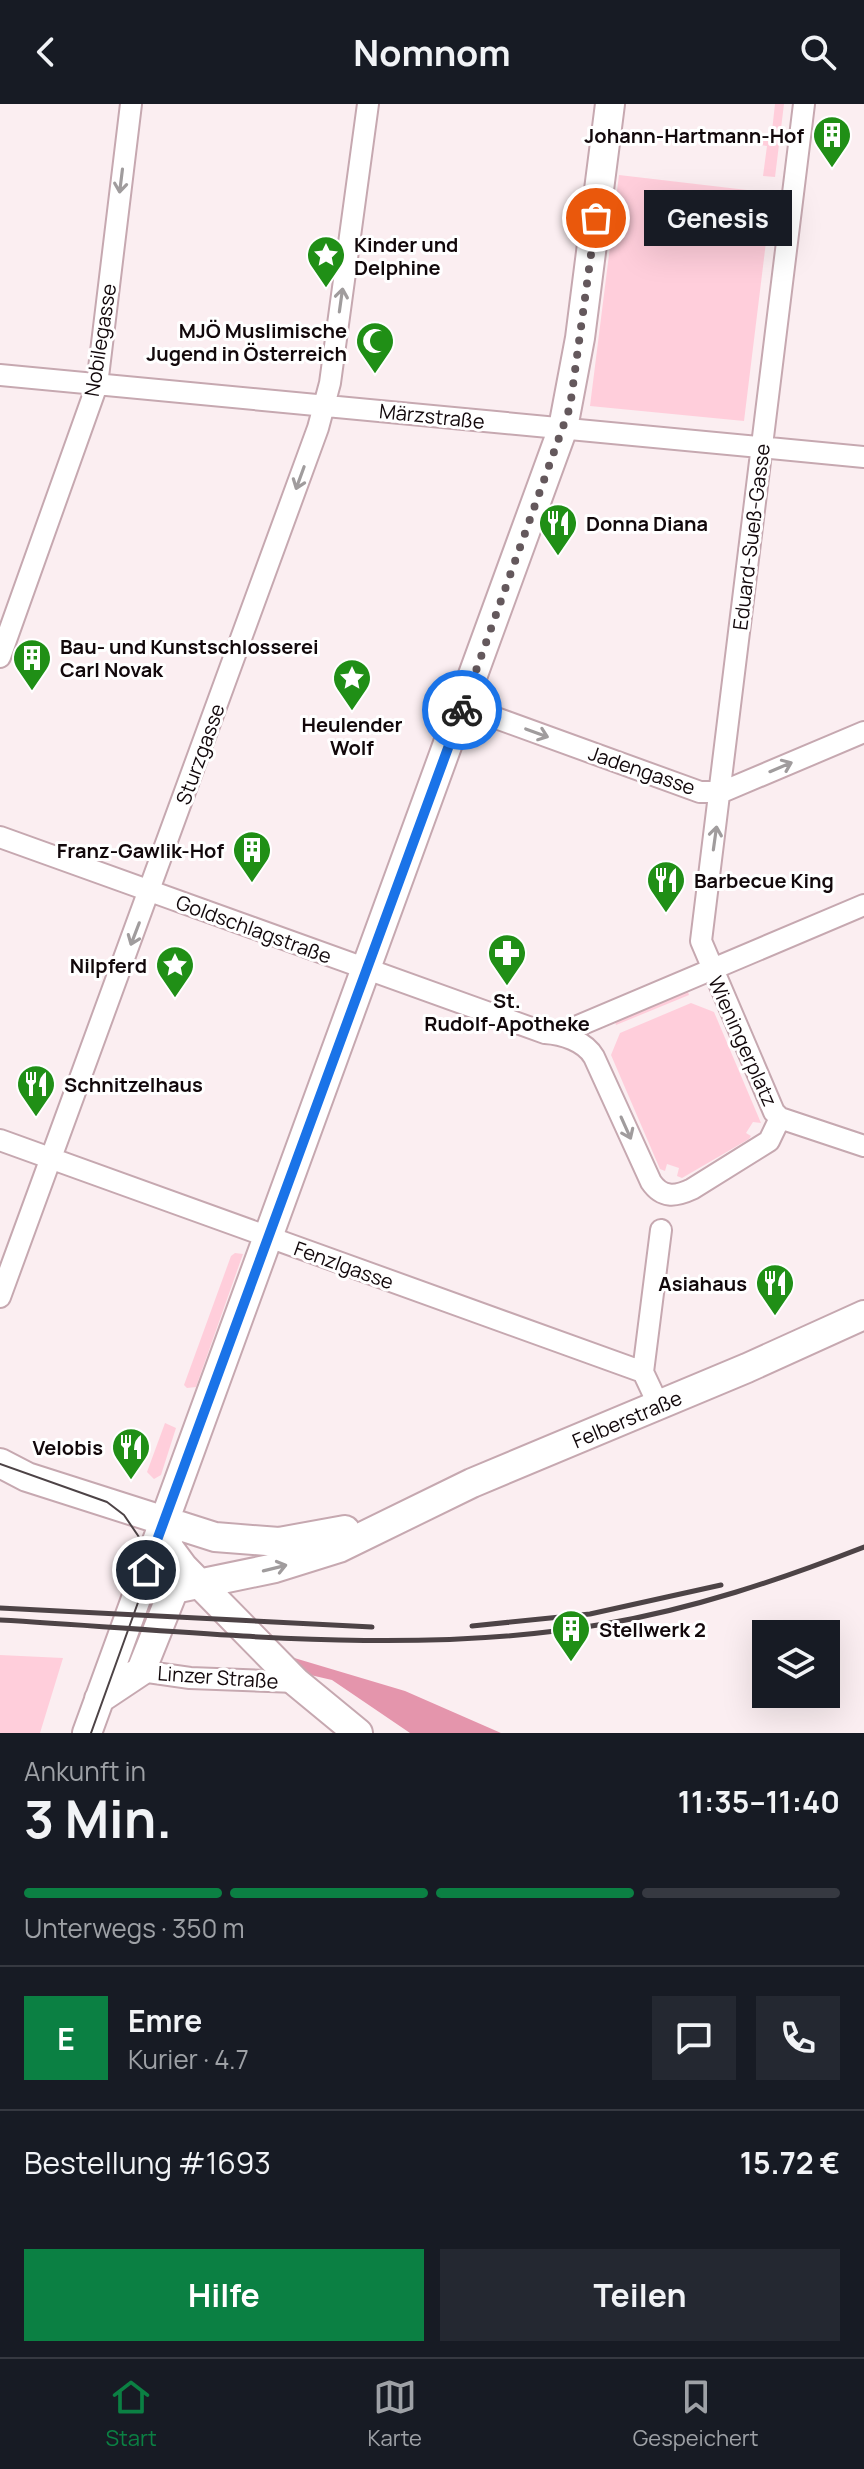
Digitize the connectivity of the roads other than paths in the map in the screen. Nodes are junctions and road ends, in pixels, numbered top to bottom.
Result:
1 (131, 104) edge
2 (368, 104) edge
3 (610, 104) edge
4 (804, 104) edge
5 (0, 375) edge
6 (97, 385) junction
7 (325, 405) junction
8 (563, 428) junction
9 (762, 447) junction
10 (864, 457) edge
11 (0, 657) edge
12 (463, 706) junction
13 (864, 732) edge
14 (722, 792) junction
15 (0, 837) edge
16 (151, 892) junction
17 (864, 905) edge
18 (712, 968) junction
19 (365, 970) junction
20 (559, 1034) junction
21 (594, 1057) joint
22 (780, 1118) junction
23 (0, 1140) edge
24 (864, 1146) edge
25 (51, 1159) junction
26 (661, 1230) dead end
27 (266, 1236) junction
28 (0, 1297) edge
29 (864, 1315) edge
30 (643, 1372) junction
31 (659, 1406) junction
32 (0, 1463) edge
33 (14, 1475) edge
34 (389, 1521) junction
35 (163, 1522) junction
36 (198, 1583) junction
37 (141, 1671) junction
38 (296, 1682) junction
39 (99, 1699) junction
40 (87, 1733) edge
41 (358, 1733) edge

1 -> 6 street, Nobilegasse
7 -> 2 street, Sturzgasse
3 - 8 main road
4 - 9 street, Eduard-Sueß-Gasse
5 - 6 street, Märzstraße
6 - 7 street, Märzstraße
6 - 11 street, Nobilegasse
7 - 8 street, Märzstraße
7 -> 16 street, Sturzgasse
8 - 9 street, Märzstraße
8 - 12 main road
9 - 10 street, Märzstraße
9 - 14 street, Eduard-Sueß-Gasse
12 -> 14 street, Jadengasse
12 - 19 main road
14 -> 13 street, Jadengasse
18 -> 14 street, Eduard-Sueß-Gasse
15 - 16 street, Goldschlagstraße
16 - 19 street, Goldschlagstraße
16 -> 25 street, Sturzgasse
17 - 18 street
18 - 20 street, Wieningerplatz
18 - 22 street, Wieningerplatz
19 - 20 street, Goldschlagstraße
19 - 27 main road
20 - 21 street, Goldschlagstraße
21 -> 22 street, Wieningerplatz
22 - 24 street
23 - 25 street, Fenzlgasse
25 - 27 street, Fenzlgasse
25 - 28 street, Sturzgasse
26 - 30 street
27 - 30 street, Fenzlgasse
27 - 35 main road
29 - 31 main road, Felberstraße
30 - 31 street
31 - 34 main road, Felberstraße
32 - 33 main road
33 - 35 main road
34 - 35 main road, Felberstraße
36 -> 34 main road, Felberstraße
35 - 36 main road, Linzer Straße
35 - 39 main road
36 - 37 main road
36 - 38 main road, Linzer Straße
37 - 38 street, Linzer Straße
37 - 39 main road
38 - 41 main road, Linzer Straße
39 - 40 main road

